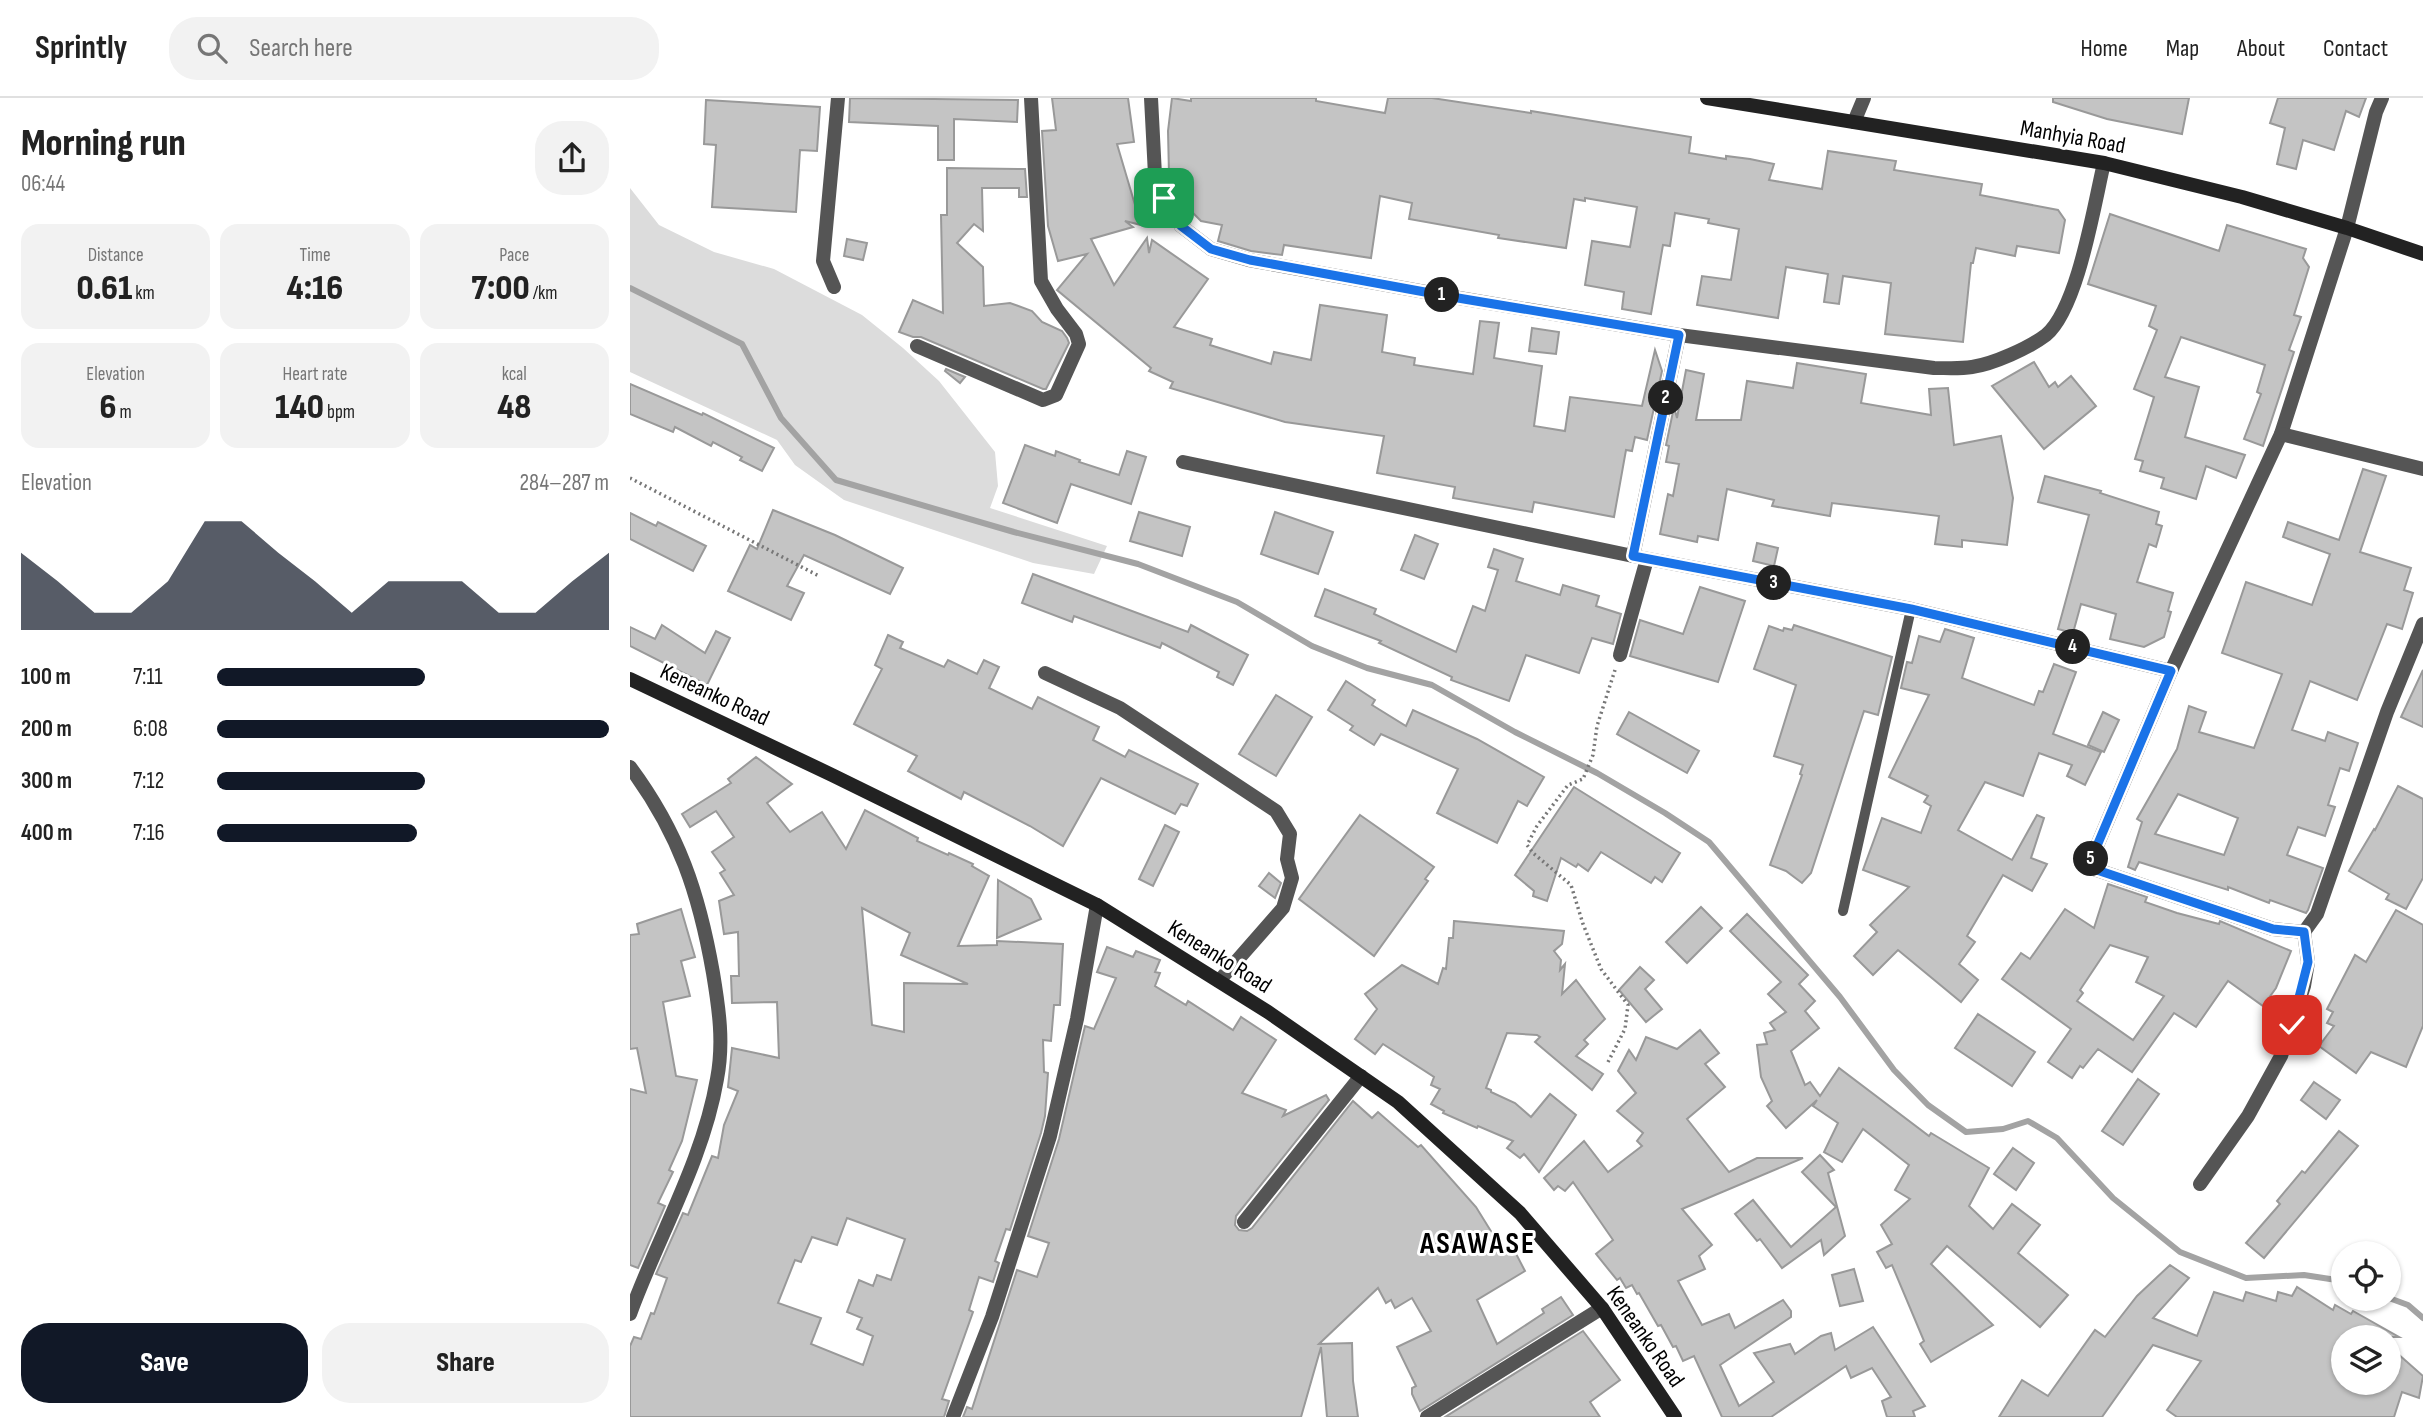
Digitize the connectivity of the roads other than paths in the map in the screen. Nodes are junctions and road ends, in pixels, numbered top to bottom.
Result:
1 (838, 98) edge
2 (1031, 98) edge
3 (1151, 98) edge
4 (1707, 98) edge
5 (1864, 98) edge
6 (2382, 98) edge
7 (1854, 122) junction
8 (2104, 163) junction
9 (2347, 228) junction
10 (2423, 254) edge
11 (834, 287) dead end
12 (1679, 335) junction
13 (917, 346) dead end
14 (2281, 434) junction
15 (1183, 462) dead end
16 (2423, 469) edge
17 (1640, 558) junction
18 (1911, 609) junction
19 (2423, 624) edge
20 (1620, 655) road end
21 (2171, 671) junction
22 (1045, 673) dead end
23 (630, 680) edge
24 (630, 768) edge
25 (1097, 905) junction
26 (1843, 911) dead end
27 (2304, 932) junction
28 (1219, 981) junction
29 (1361, 1076) junction
30 (2200, 1184) dead end
31 (1244, 1222) dead end
32 (636, 1280) edge
33 (1602, 1308) junction
34 (630, 1314) edge
35 (953, 1417) edge
36 (1427, 1417) edge
37 (1675, 1417) edge

1 - 11 street
2 - 13 street
3 - 12 street
4 - 7 street, Manhyia Road
5 - 7 street
6 - 9 street
7 - 8 street, Manhyia Road
8 - 9 street, Manhyia Road
8 - 12 street
9 - 10 street, Manhyia Road
9 - 14 street
12 - 17 street
14 - 16 street
14 - 21 street
15 - 17 street
17 - 18 street
17 - 20 street
18 - 21 street
18 - 26 lane
19 - 27 street
21 - 27 street
22 - 28 street
23 - 25 street, Keneanko Road
24 - 32 street
25 - 28 street, Keneanko Road
25 - 35 street
27 - 30 street
28 - 29 street, Keneanko Road
29 - 31 street
29 - 33 street, Keneanko Road
32 - 34 street
33 - 36 street
33 - 37 street, Keneanko Road

